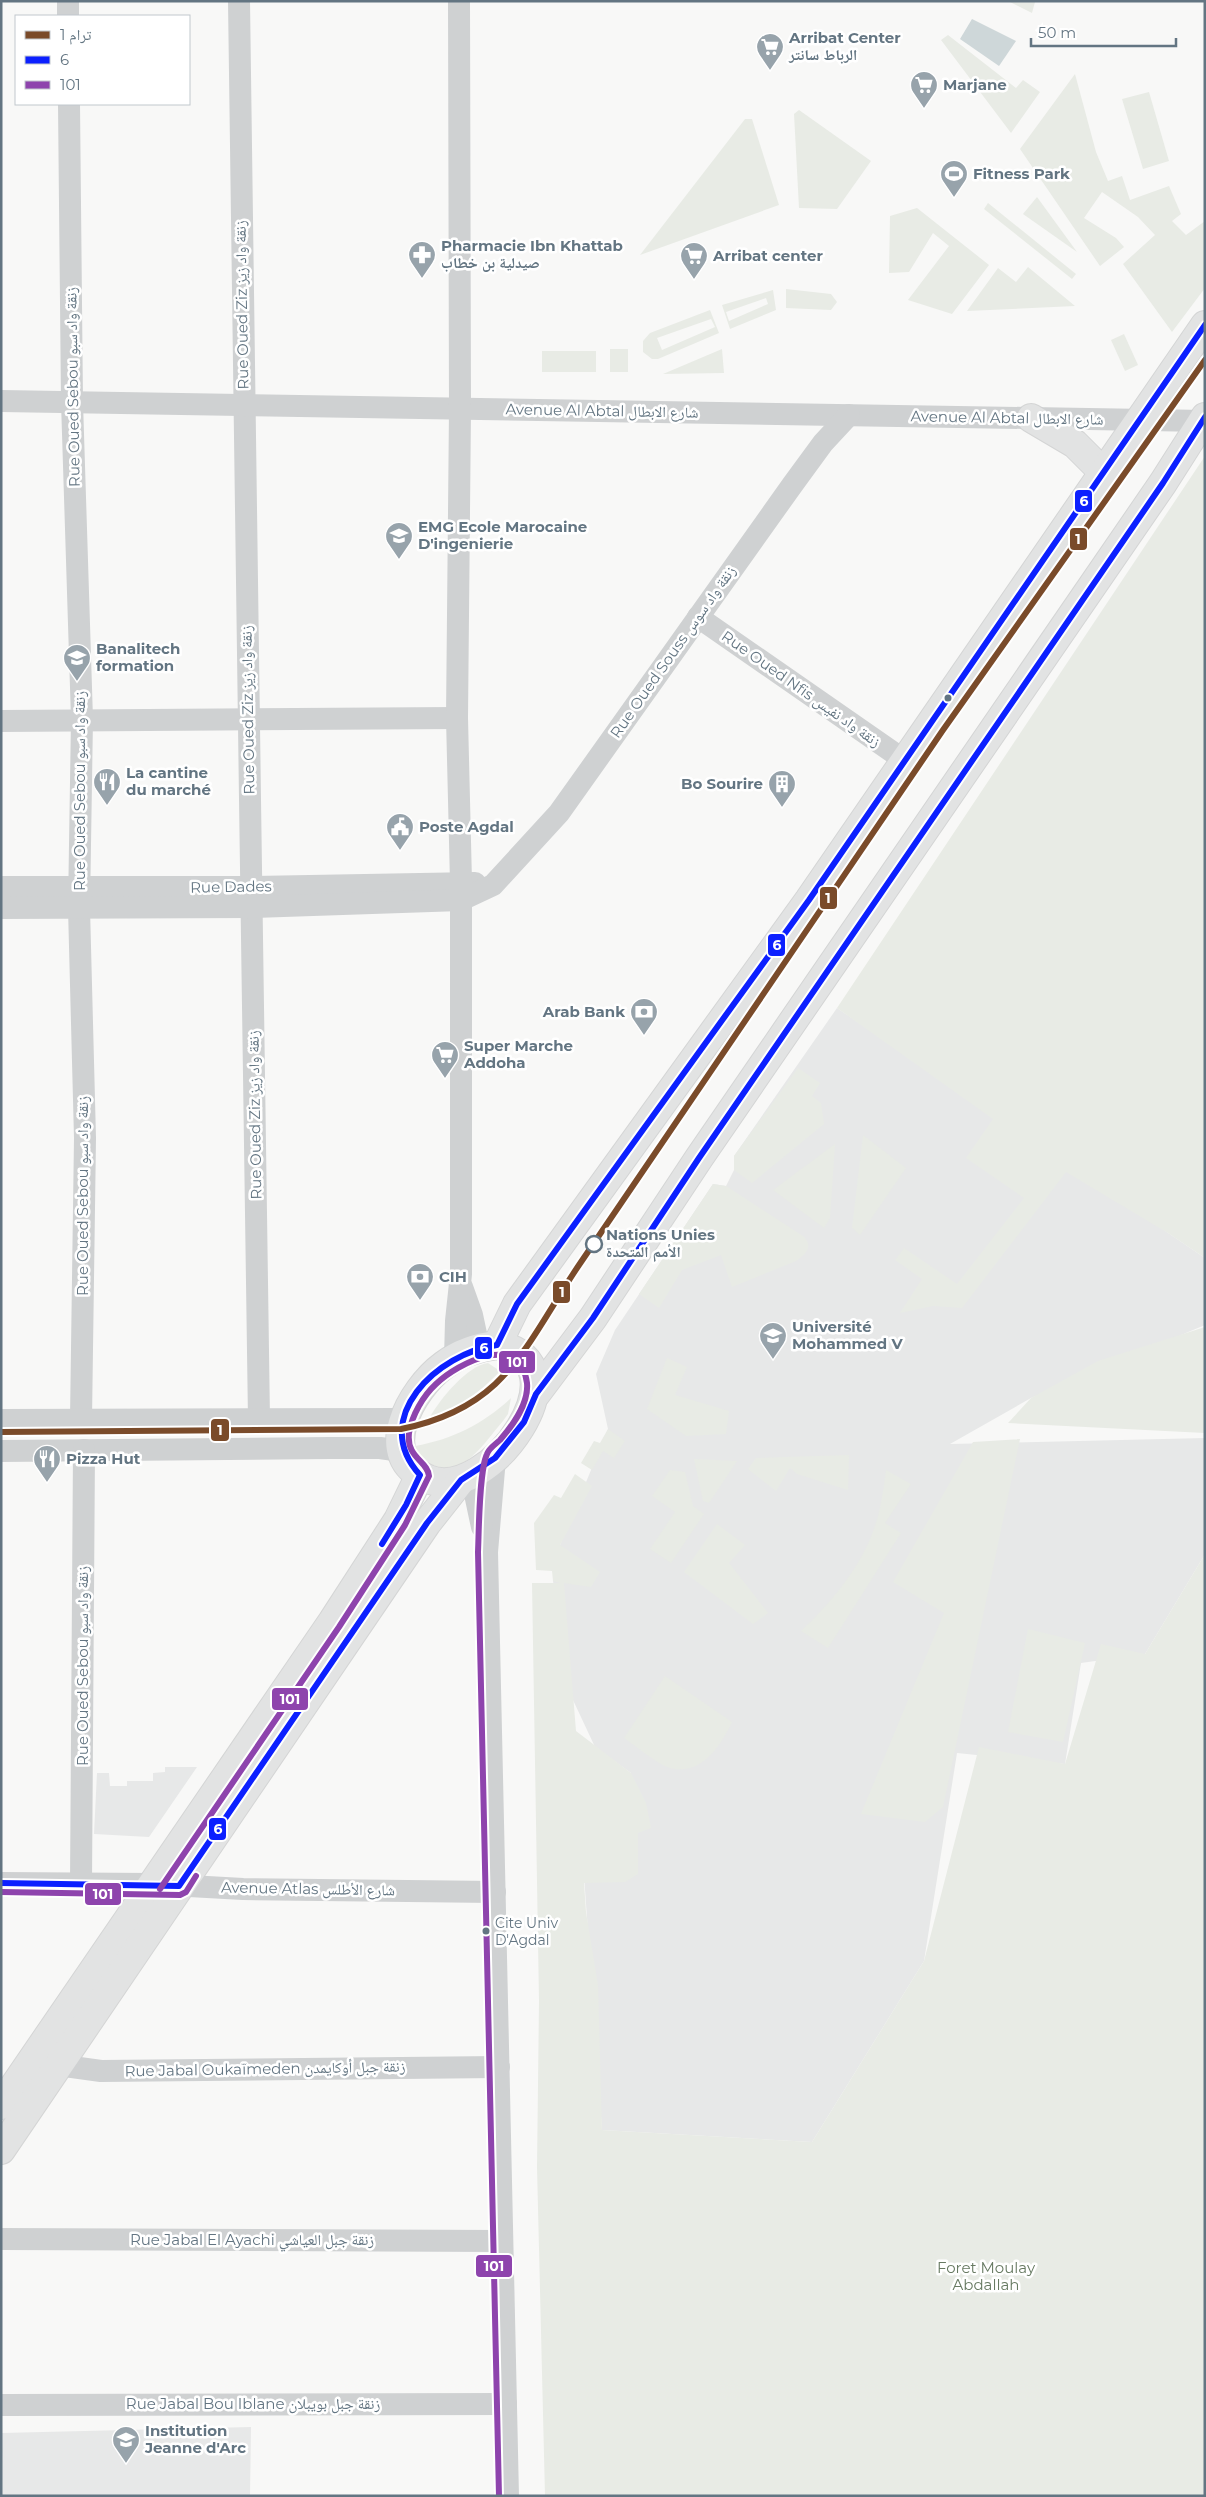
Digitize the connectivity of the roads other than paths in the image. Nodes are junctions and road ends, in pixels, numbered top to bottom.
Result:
1 (68, 1) edge
2 (239, 1) edge
3 (459, 1) edge
4 (68, 15) edge
5 (69, 105) edge
6 (1205, 325) edge
7 (1, 401) edge
8 (72, 402) junction
9 (244, 405) junction
10 (460, 408) junction
11 (849, 415) junction
12 (1031, 418) junction
13 (1138, 420) junction
14 (1204, 420) edge
15 (1103, 472) junction
16 (698, 617) junction
17 (457, 718) junction
18 (82, 719) junction
19 (247, 719) junction
20 (1, 721) edge
21 (904, 760) junction
22 (1, 887) edge
23 (461, 891) junction
24 (252, 897) junction
25 (80, 898) junction
26 (1, 908) edge
27 (477, 1350) junction
28 (536, 1394) junction
29 (81, 1419) junction
30 (404, 1419) junction
31 (1, 1420) edge
32 (259, 1420) junction
33 (84, 1450) junction
34 (1, 1451) edge
35 (402, 1451) junction
36 (495, 1458) junction
37 (420, 1475) junction
38 (466, 1477) junction
39 (487, 1552) junction
40 (81, 1882) junction
41 (1, 1883) edge
42 (166, 1885) junction
43 (495, 1892) junction
44 (44, 2063) junction
45 (499, 2066) junction
46 (6, 2090) edge
47 (1, 2150) edge
48 (1, 2239) edge
49 (502, 2241) junction
50 (506, 2404) junction
51 (1, 2405) edge
52 (508, 2496) edge

1 - 4 street
2 - 9 street, Rue Oued Ziz زنقة واد زيز
3 - 10 street
5 - 8 street, Rue Oued Sebou زنقة واد سبو
6 - 13 main road
7 - 8 street, Avenue Al Abtal شارع الابطال
8 - 9 street, Avenue Al Abtal شارع الابطال
8 - 18 street, Rue Oued Sebou زنقة واد سبو
9 - 10 street, Avenue Al Abtal شارع الابطال
9 - 19 street, Rue Oued Ziz زنقة واد زيز
10 - 11 street, Avenue Al Abtal شارع الابطال
10 - 17 street
11 - 12 street, Avenue Al Abtal شارع الابطال
11 - 16 street, Rue Oued Souss زنقة واد سوس
12 - 13 street, Avenue Al Abtal شارع الابطال
12 - 15 main road
13 - 14 street, Avenue Al Abtal شارع الابطال
13 - 15 main road
14 - 28 main road
15 - 21 main road
16 - 21 street, Rue Oued Nfis زنقة واد نفيس
16 - 23 street, Rue Oued Souss زنقة واد سوس
17 - 19 street
17 - 23 street
18 - 19 street
18 - 20 street
18 - 25 street, Rue Oued Sebou زنقة واد سبو
19 - 24 street, Rue Oued Ziz زنقة واد زيز
21 - 27 main road
22 - 25 street, Rue Dades
23 - 24 street, Rue Dades
23 - 27 street
24 - 25 street, Rue Dades
24 - 32 street, Rue Oued Ziz زنقة واد زيز
25 - 26 street, Rue Dades
25 - 29 street, Rue Oued Sebou زنقة واد سبو
27 - 28 main road
27 - 30 main road
28 - 36 main road
29 - 31 street
29 - 32 street
30 - 32 street
30 - 35 main road
33 - 34 street
33 - 35 street
33 - 40 street, Rue Oued Sebou زنقة واد سبو
35 - 37 main road
36 - 38 main road
36 - 39 street
37 - 38 main road
37 - 42 main road
38 - 39 street
38 - 42 main road
39 - 43 street
40 - 41 street, Avenue Atlas شارع الأطلس
40 - 42 street, Avenue Atlas شارع الأطلس
42 - 43 street, Avenue Atlas شارع الأطلس
42 - 44 main road
43 - 45 street
44 - 45 street, Rue Jabal Oukaïmeden زنقة جبل أوكايمدن
44 - 46 main road
44 - 47 main road
45 - 49 street
48 - 49 street, Rue Jabal El Ayachi زنقة جبل العياشي
49 - 50 street
50 - 51 street, Rue Jabal Bou Iblane زنقة جبل بويبلان
50 - 52 street

